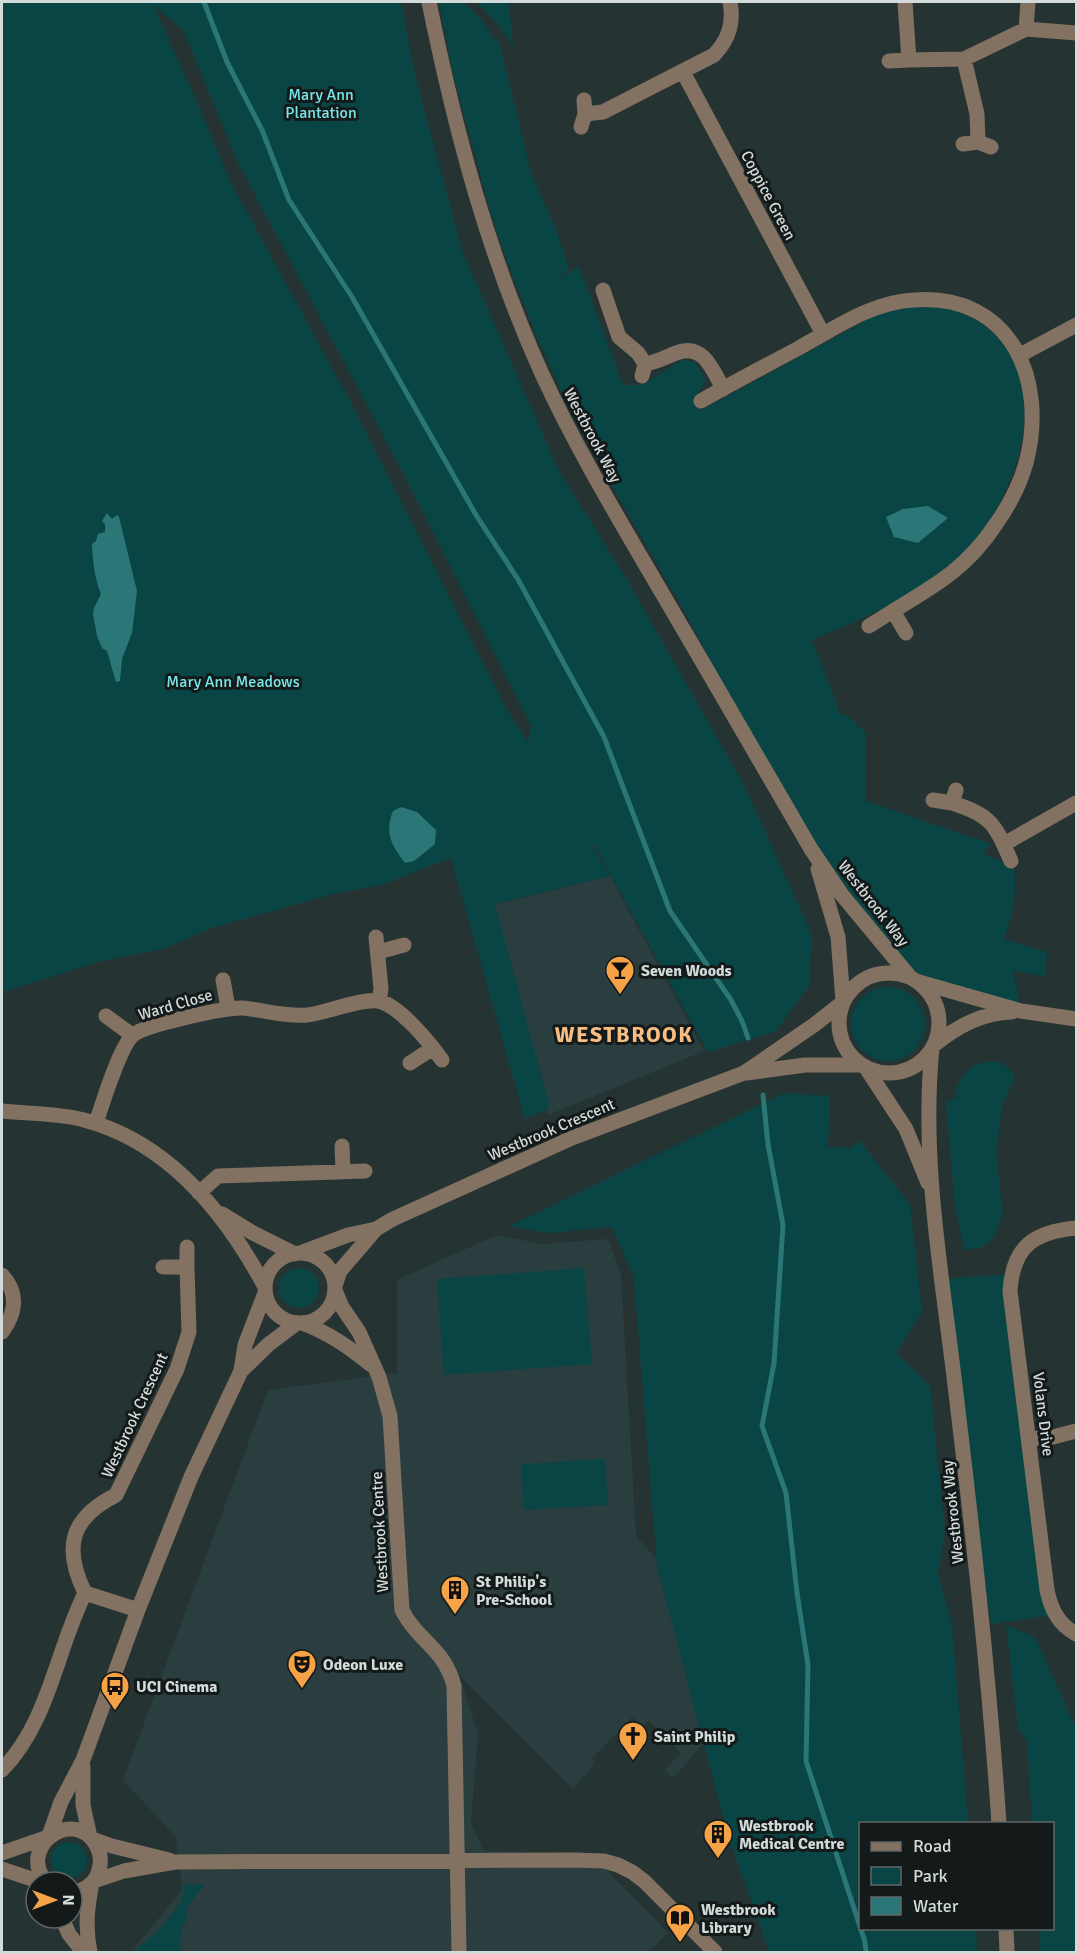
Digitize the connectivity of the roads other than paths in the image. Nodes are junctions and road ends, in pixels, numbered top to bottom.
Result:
1 (429, 2) edge
2 (730, 2) edge
3 (905, 2) edge
4 (1028, 2) edge
5 (1026, 29) junction
6 (1077, 33) edge
7 (964, 59) junction
8 (909, 60) junction
9 (889, 61) dead end
10 (683, 72) junction
11 (584, 114) dead end
12 (977, 144) dead end
13 (603, 290) dead end
14 (1077, 325) edge
15 (824, 334) junction
16 (1020, 355) junction
17 (723, 389) junction
18 (701, 401) dead end
19 (893, 611) junction
20 (869, 626) dead end
21 (906, 633) dead end
22 (933, 800) dead end
23 (1077, 803) edge
24 (1004, 844) junction
25 (811, 849) junction
26 (1011, 861) dead end
27 (404, 945) dead end
28 (913, 979) junction
29 (223, 980) dead end
30 (379, 1001) junction
31 (843, 1002) junction
32 (228, 1008) junction
33 (1022, 1011) junction
34 (106, 1016) dead end
35 (1077, 1019) edge
36 (132, 1035) junction
37 (933, 1047) junction
38 (410, 1062) dead end
39 (864, 1066) junction
40 (744, 1073) junction
41 (2, 1111) edge
42 (96, 1124) junction
43 (342, 1146) dead end
44 (343, 1171) junction
45 (365, 1171) dead end
46 (199, 1193) junction
47 (933, 1197) junction
48 (217, 1211) junction
49 (1077, 1228) edge
50 (376, 1229) junction
51 (187, 1247) dead end
52 (298, 1253) junction
53 (163, 1267) dead end
54 (187, 1267) junction
55 (2, 1275) edge
56 (335, 1288) junction
57 (265, 1290) junction
58 (300, 1323) junction
59 (2, 1332) edge
60 (373, 1367) junction
61 (241, 1371) junction
62 (1077, 1431) edge
63 (1030, 1439) junction
64 (85, 1593) junction
65 (138, 1610) junction
66 (1077, 1634) edge
67 (83, 1760) junction
68 (2, 1770) edge
69 (999, 1822) edge
70 (48, 1837) junction
71 (91, 1838) junction
72 (2, 1853) edge
73 (457, 1860) junction
74 (175, 1862) junction
75 (2, 1869) edge
76 (40, 1870) edge
77 (24, 1876) edge
78 (93, 1882) junction
79 (84, 1889) edge
80 (67, 1930) edge
81 (1006, 1930) edge
82 (83, 1953) edge
83 (90, 1953) edge
84 (459, 1953) edge
85 (715, 1953) edge
86 (1007, 1953) edge

1 - 25 street, Westbrook Way
2 - 10 street
3 - 8 street
4 - 5 street
5 - 6 street
5 - 7 street
7 - 8 street
7 - 12 street
8 - 9 street
10 - 11 street
10 - 15 street, Coppice Green
13 - 17 street
14 - 16 street
15 - 16 street
15 - 17 street
16 - 19 street
17 - 18 street
19 - 20 street
19 - 21 street
22 - 24 street
23 - 24 street
24 - 26 street
25 - 28 street, Westbrook Way
25 - 31 street, Westbrook Way
27 - 30 street
28 - 31 street
28 - 33 street
28 - 37 street
29 - 32 street, Ward Close
30 - 32 street, Ward Close
30 - 38 street
31 - 39 street
31 - 40 street, Westbrook Crescent
32 - 36 street, Ward Close
33 - 35 street
33 - 37 street
34 - 36 street, Ward Close
36 - 42 street, Ward Close
37 - 39 street
37 - 47 street, Westbrook Way
39 - 40 street, Westbrook Crescent
39 - 47 street, Westbrook Way
40 - 50 street, Westbrook Crescent
41 - 42 street
42 - 46 street
43 - 44 street
44 - 45 street
44 - 46 street
46 - 48 street
47 - 69 street, Westbrook Way
48 - 52 street
48 - 57 street
49 - 63 street, Volans Drive
50 - 52 street, Westbrook Crescent
50 - 56 street, Westbrook Crescent
51 - 54 street, Westbrook Crescent
52 - 56 street
52 - 57 street
53 - 54 street
54 - 64 street, Westbrook Crescent
55 - 59 street
56 - 58 street
56 - 60 street, Westbrook Centre
57 - 58 street
57 - 61 street
58 - 60 street, Westbrook Centre
58 - 61 street
60 - 73 street, Westbrook Centre
61 - 65 street
62 - 63 street
63 - 66 street, Volans Drive
64 - 65 street
64 - 68 street
65 - 67 street
67 - 70 street
67 - 71 street
70 - 71 street
70 - 72 street
70 - 76 street
71 - 74 street
71 - 78 street
73 - 74 street
73 - 84 street, Westbrook Centre
73 - 85 street
74 - 78 street
75 - 77 street
78 - 79 street
78 - 83 street
80 - 82 street
81 - 86 street

